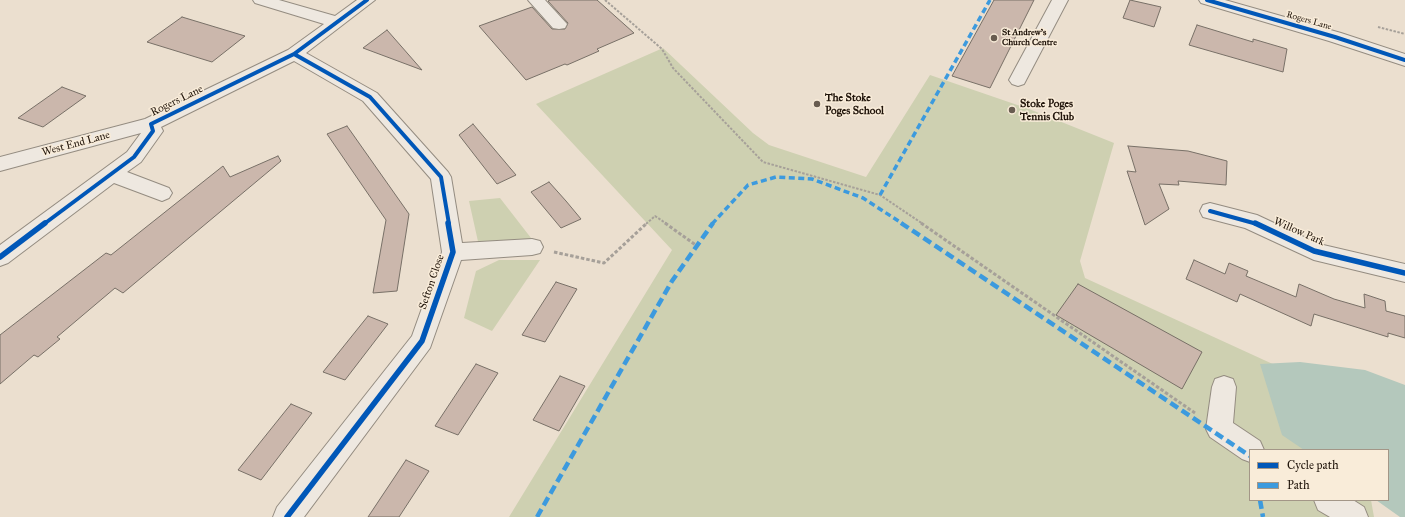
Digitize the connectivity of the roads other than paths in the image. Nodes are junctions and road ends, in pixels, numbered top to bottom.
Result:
1 (261, 0) edge
2 (367, 0) edge
3 (536, 0) edge
4 (1060, 0) edge
5 (1207, 0) edge
6 (310, 8) edge
7 (337, 22) junction
8 (559, 24) dead end
9 (294, 54) junction
10 (1405, 60) edge
11 (1018, 80) dead end
12 (152, 124) junction
13 (0, 164) edge
14 (111, 174) junction
15 (162, 193) dead end
16 (1210, 211) dead end
17 (532, 247) road end
18 (453, 252) junction
19 (0, 257) edge
20 (1405, 272) edge
21 (1224, 387) dead end
22 (1249, 449) edge
23 (1330, 501) edge
24 (287, 517) edge
25 (1354, 517) edge

1 - 6 street
2 - 7 street, Rogers Lane
3 - 8 street
4 - 11 street
5 - 10 street, Rogers Lane
6 - 7 street
7 - 9 street, Rogers Lane
9 - 12 street, Rogers Lane
9 - 18 street, Sefton Close
12 - 13 street, West End Lane
12 - 14 street, Rogers Lane
14 - 15 street
14 - 19 street, Rogers Lane
16 - 20 street, Willow Park
17 - 18 street
18 - 24 street, Sefton Close
21 - 22 street
23 - 25 street

